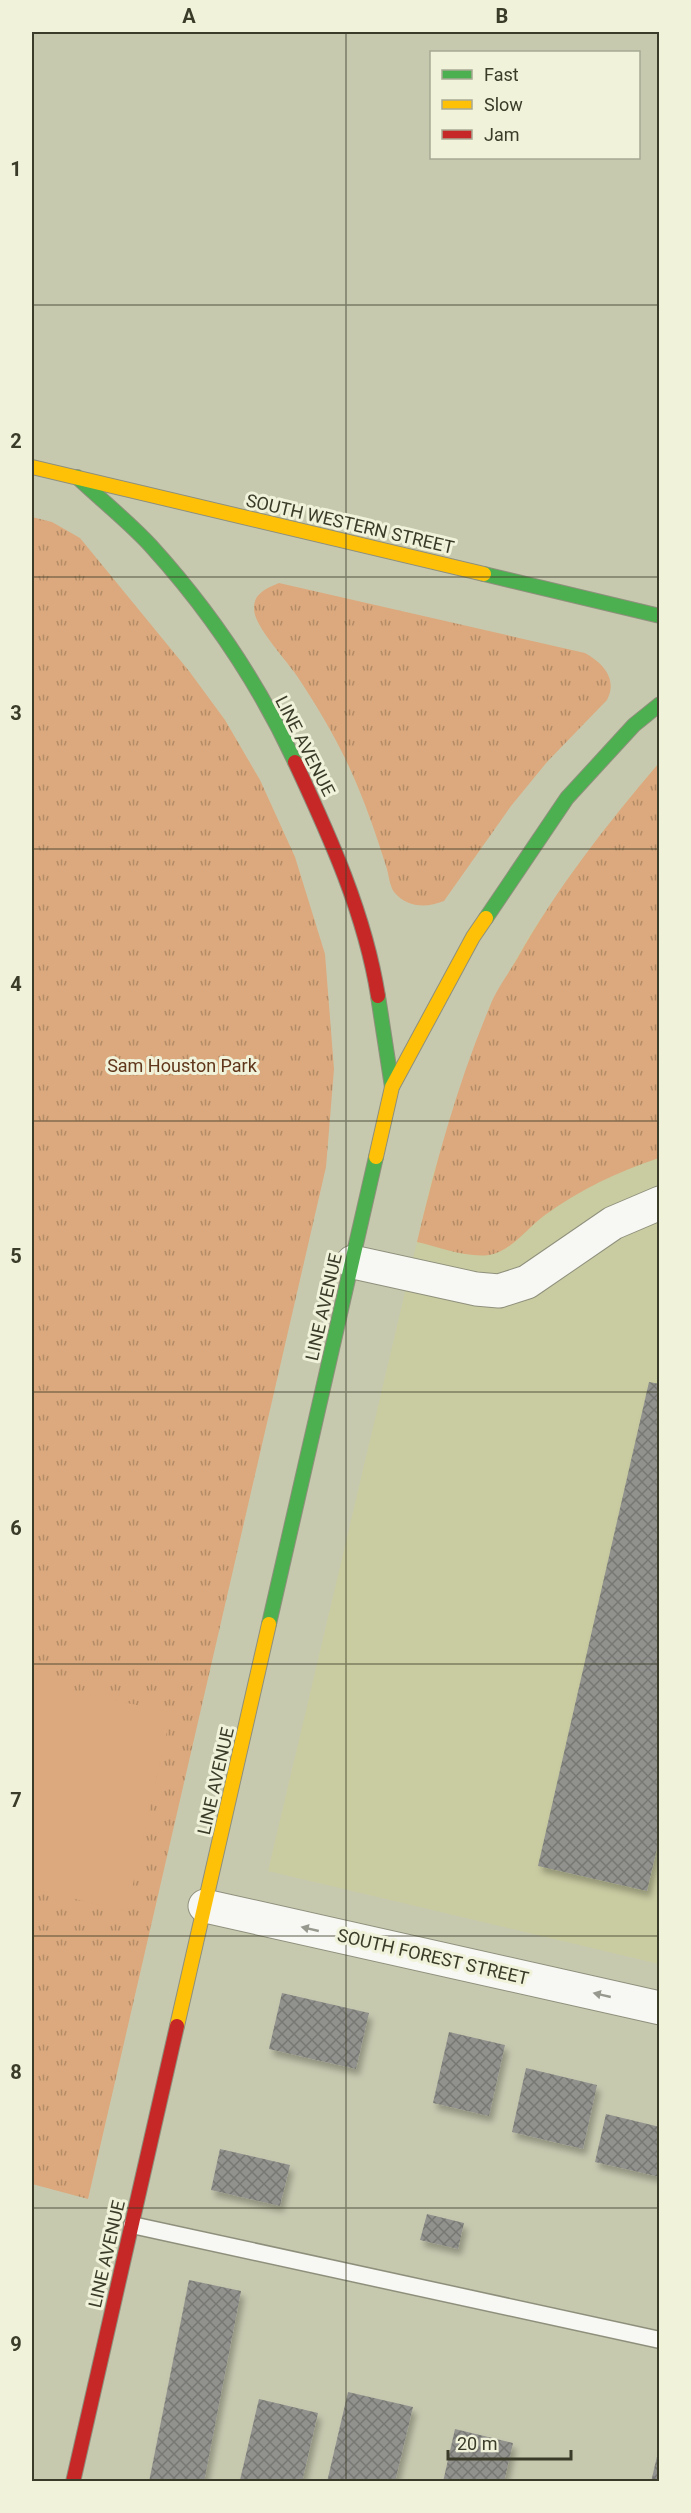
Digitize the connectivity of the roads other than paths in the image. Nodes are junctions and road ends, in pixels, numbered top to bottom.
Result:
1 (32, 467) edge
2 (77, 477) junction
3 (660, 616) edge
4 (660, 704) edge
5 (392, 1087) junction
6 (660, 1203) edge
7 (353, 1262) junction
8 (206, 1905) junction
9 (660, 2008) edge
10 (132, 2225) junction
11 (660, 2340) edge
12 (73, 2481) edge

1 - 2 main road, SOUTH WESTERN STREET
2 - 3 main road, SOUTH WESTERN STREET
2 - 5 main road, LINE AVENUE
4 - 5 main road, LINE AVENUE
5 - 7 main road, LINE AVENUE
6 - 7 street
7 - 8 main road, LINE AVENUE
9 -> 8 street, SOUTH FOREST STREET
8 - 10 main road, LINE AVENUE
10 - 11 lane
10 - 12 main road, LINE AVENUE

